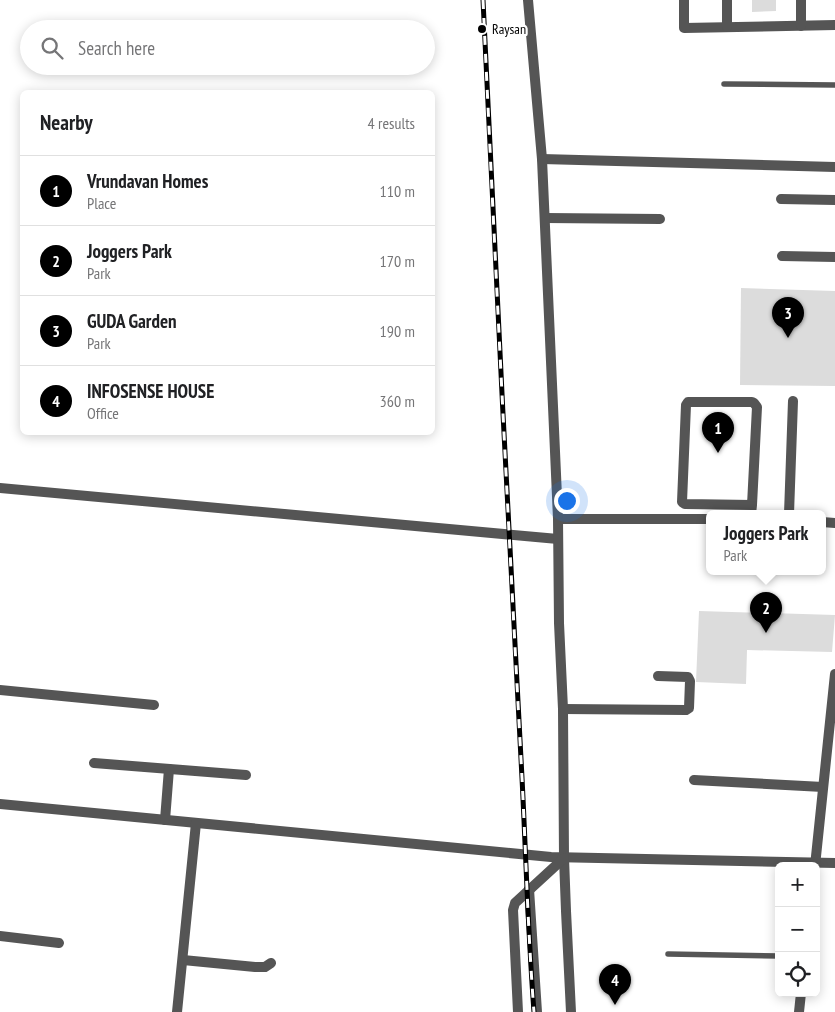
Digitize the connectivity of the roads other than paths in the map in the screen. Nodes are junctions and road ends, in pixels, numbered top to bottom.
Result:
1 (528, 0) edge
2 (684, 0) edge
3 (727, 0) edge
4 (801, 0) edge
5 (835, 25) edge
6 (801, 26) junction
7 (727, 27) junction
8 (724, 84) dead end
9 (835, 85) edge
10 (542, 159) junction
11 (835, 167) edge
12 (781, 199) dead end
13 (835, 200) edge
14 (545, 218) junction
15 (660, 219) dead end
16 (782, 256) dead end
17 (835, 257) edge
18 (793, 401) dead end
19 (0, 488) edge
20 (696, 504) junction
21 (752, 510) edge
22 (789, 510) edge
23 (558, 519) junction
24 (696, 519) junction
25 (706, 519) edge
26 (558, 539) junction
27 (835, 674) edge
28 (658, 676) dead end
29 (0, 690) edge
30 (834, 690) edge
31 (154, 705) dead end
32 (563, 709) junction
33 (94, 763) dead end
34 (169, 769) junction
35 (246, 775) dead end
36 (694, 780) dead end
37 (823, 787) junction
38 (0, 804) edge
39 (165, 820) junction
40 (196, 824) junction
41 (564, 858) junction
42 (816, 862) edge
43 (775, 863) edge
44 (835, 863) edge
45 (820, 864) edge
46 (530, 889) junction
47 (0, 936) edge
48 (59, 943) dead end
49 (668, 954) dead end
50 (775, 956) edge
51 (183, 960) junction
52 (271, 963) dead end
53 (801, 997) edge
54 (177, 1012) edge
55 (518, 1012) edge
56 (537, 1012) edge
57 (571, 1012) edge
58 (799, 1012) edge

1 - 10 street
2 - 7 street
3 - 7 street
4 - 6 street
5 - 6 street
6 - 7 street
8 - 9 lane
10 - 11 street
10 - 14 street
12 - 13 street
14 - 15 street
14 - 23 street
16 - 17 street
18 - 22 street
19 - 26 street
20 - 21 street
20 - 21 street
20 - 24 street
23 - 24 street
23 - 26 street
24 - 25 street
26 - 32 street
27 - 30 street
28 - 32 street
29 - 31 street
30 - 37 street
32 - 41 street
33 - 34 street
34 - 35 street
34 - 39 street
36 - 37 street
37 - 42 street
38 - 39 street
39 - 40 street
40 - 41 street
40 - 51 street
41 - 43 street
41 - 46 street
41 - 57 street
44 - 45 street
46 - 55 street
46 - 56 street
47 - 48 street
49 - 50 lane
51 - 52 street
51 - 54 street
53 - 58 street

